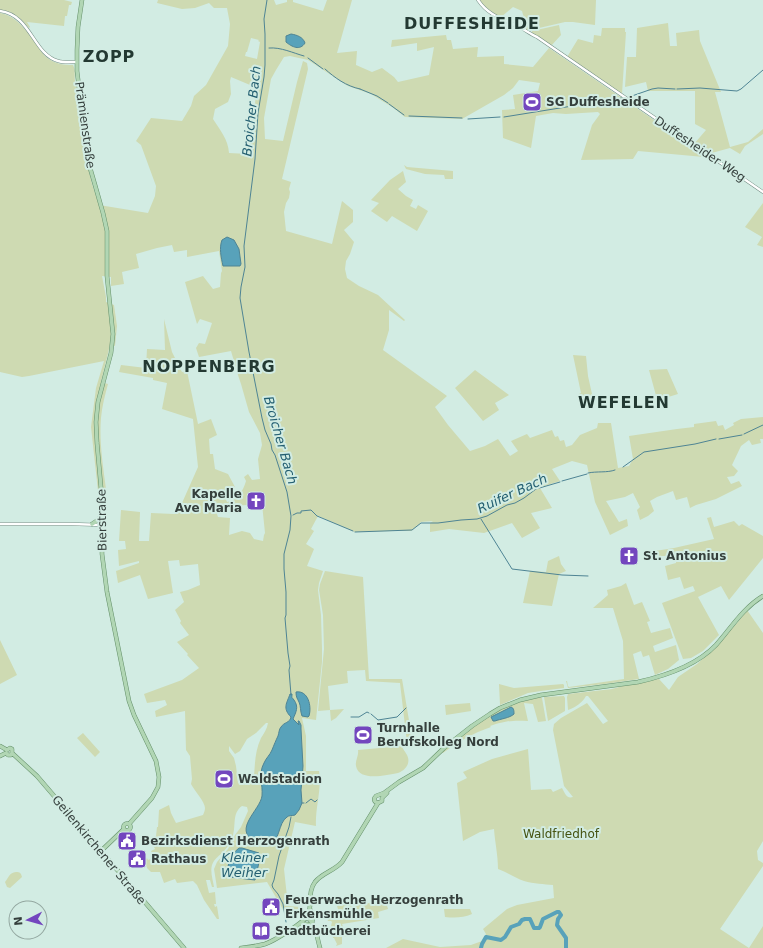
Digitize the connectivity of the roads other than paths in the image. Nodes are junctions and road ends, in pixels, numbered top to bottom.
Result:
1 (82, 0) edge
2 (478, 0) edge
3 (0, 11) edge
4 (77, 62) junction
5 (763, 192) edge
6 (100, 201) joint
7 (103, 512) junction
8 (0, 524) edge
9 (92, 524) junction
10 (103, 525) junction
11 (763, 596) edge
12 (0, 746) edge
13 (6, 751) junction
14 (0, 756) edge
15 (381, 796) junction
16 (377, 803) junction
17 (101, 851) junction
18 (310, 908) junction
19 (307, 917) junction
20 (298, 924) junction
21 (313, 924) junction
22 (184, 948) edge
23 (241, 948) edge
24 (320, 948) edge

1 - 4 main road, Prämienstraße
2 - 5 street, Duffesheider Weg
3 - 4 street
4 - 6 main road, Prämienstraße
6 - 7 main road, Bierstraße
7 - 9 main road
7 - 10 main road, Bierstraße
8 - 9 street
9 - 10 street
10 - 17 main road, Bierstraße
11 - 15 main road
12 - 13 main road
13 - 14 main road
13 - 17 main road, Geilenkirchener Straße
15 - 16 main road
15 - 16 main road
16 - 18 main road
17 - 22 main road, Geilenkirchener Straße
18 - 19 main road
18 - 21 main road
19 - 20 main road
19 - 21 main road
20 - 21 main road
20 - 23 main road
21 - 24 main road

